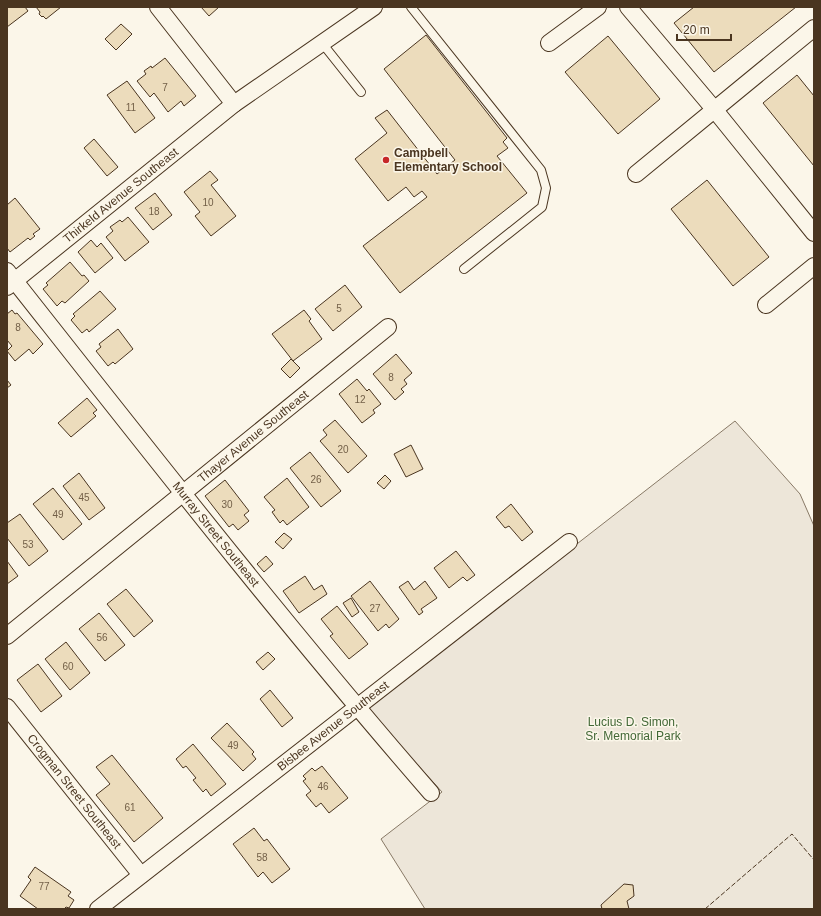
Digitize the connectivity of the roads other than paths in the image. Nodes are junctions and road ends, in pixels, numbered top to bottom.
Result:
1 (158, 7) edge
2 (374, 7) edge
3 (410, 7) edge
4 (598, 7) edge
5 (628, 7) edge
6 (814, 28) edge
7 (322, 43) junction
8 (549, 43) dead end
9 (361, 92) dead end
10 (234, 104) junction
11 (714, 109) junction
12 (636, 174) dead end
13 (814, 233) edge
14 (814, 266) edge
15 (464, 269) dead end
16 (10, 279) edge
17 (766, 305) dead end
18 (388, 327) dead end
19 (183, 494) junction
20 (569, 542) dead end
21 (7, 636) edge
22 (7, 707) edge
23 (357, 707) junction
24 (431, 793) dead end
25 (142, 875) junction
26 (98, 909) edge

1 - 10 street
2 - 7 street, Thirkeld Avenue Southeast
3 - 15 lane
4 - 8 street
5 - 11 street
6 - 11 street
7 - 9 lane
7 - 10 street, Thirkeld Avenue Southeast
10 - 16 street, Thirkeld Avenue Southeast
11 - 12 street
11 - 13 street
14 - 17 street
16 - 19 street, Murray Street Southeast
18 - 19 street, Thayer Avenue Southeast
19 - 21 street, Thayer Avenue Southeast
19 - 23 street, Murray Street Southeast
20 - 23 street, Bisbee Avenue Southeast
22 - 25 street, Crogman Street Southeast
23 - 24 street, Murray Street Southeast
23 - 25 street, Bisbee Avenue Southeast
25 - 26 street, Bisbee Avenue Southeast

